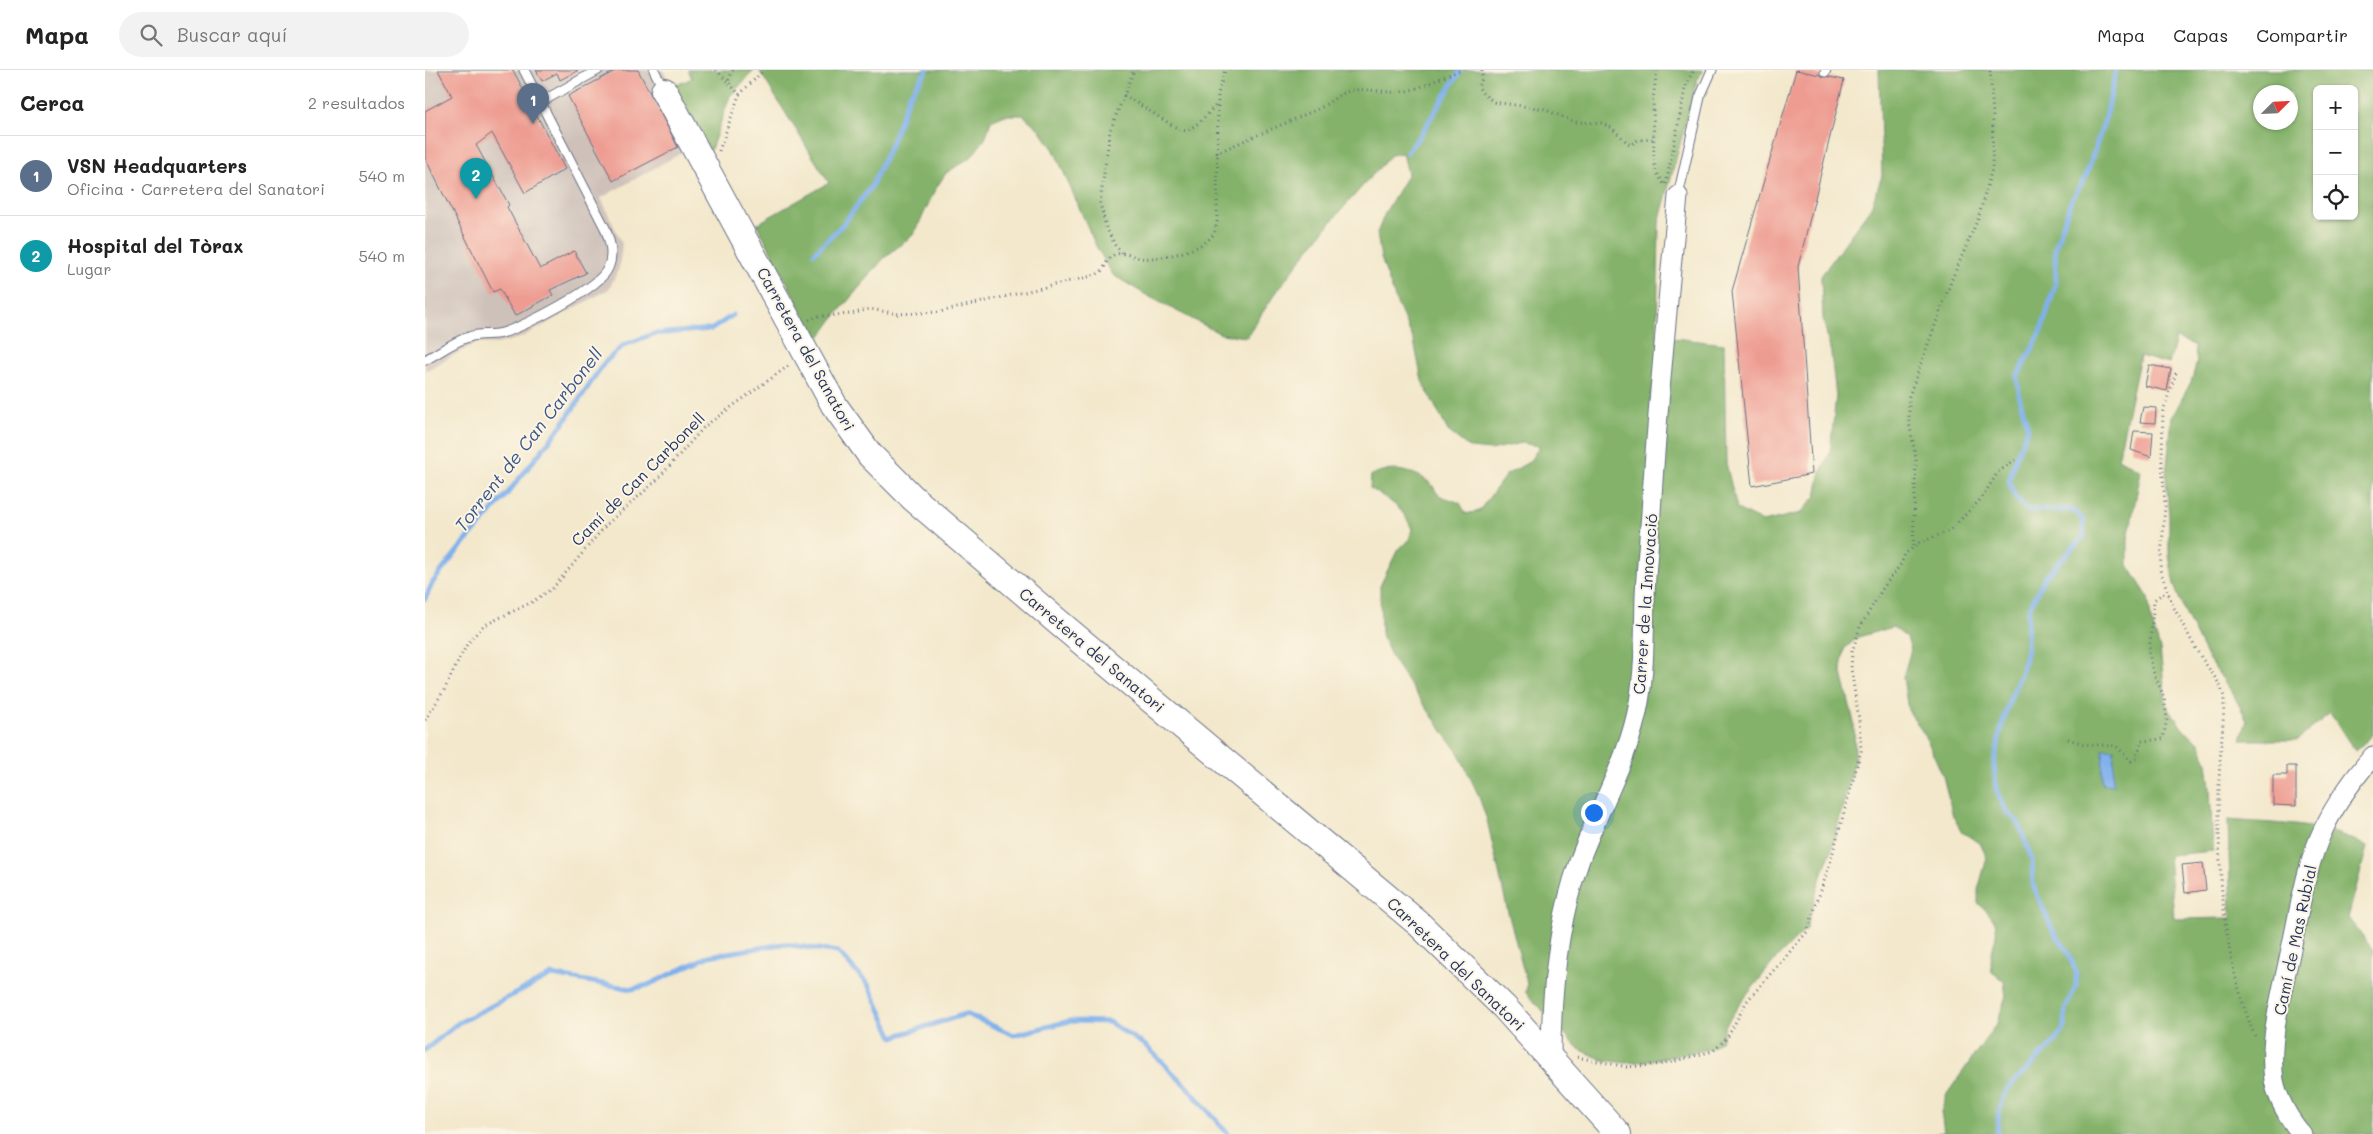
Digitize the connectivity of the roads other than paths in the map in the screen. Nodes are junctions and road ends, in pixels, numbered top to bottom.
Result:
1 (524, 70) edge
2 (598, 70) edge
3 (1712, 70) edge
4 (659, 80) edge
5 (541, 102) junction
6 (1672, 191) joint
7 (425, 360) edge
8 (2373, 756) edge
9 (1552, 1059) junction
10 (1618, 1134) edge
11 (2302, 1134) edge

1 - 5 lane
2 - 5 lane
3 - 6 lane
4 - 9 street, Carretera del Sanatori
5 - 7 lane
6 - 9 street, Carrer de la Innovació
8 - 11 street, Camí de Mas Rubial
9 - 10 street, Carretera del Sanatori

